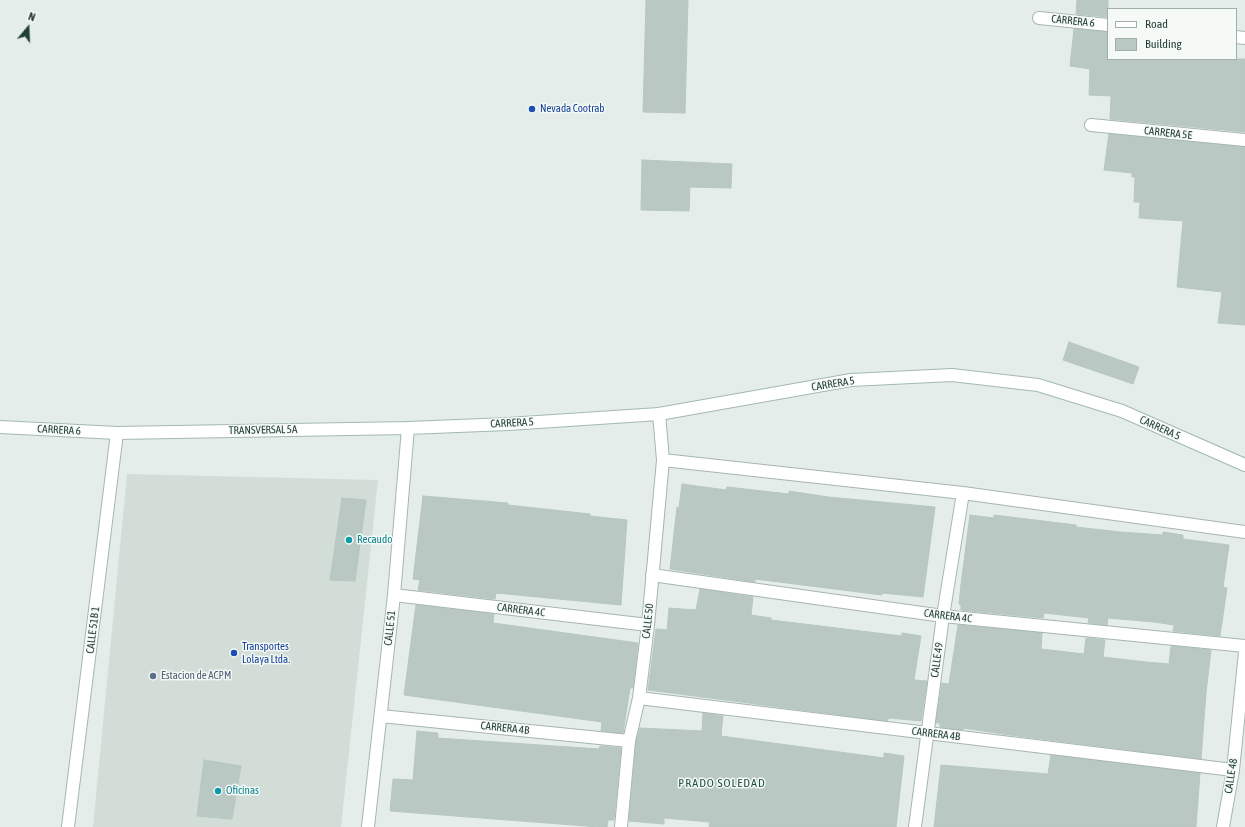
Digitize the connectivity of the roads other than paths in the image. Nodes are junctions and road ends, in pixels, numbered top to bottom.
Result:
1 (1039, 18) dead end
2 (1107, 25) edge
3 (1091, 125) dead end
4 (1245, 140) edge
5 (659, 414) junction
6 (0, 427) edge
7 (408, 428) junction
8 (117, 433) junction
9 (663, 460) junction
10 (1245, 465) edge
11 (963, 493) junction
12 (1245, 532) edge
13 (652, 575) junction
14 (394, 595) junction
15 (943, 616) junction
16 (648, 625) junction
17 (1245, 646) edge
18 (1245, 652) edge
19 (639, 698) junction
20 (381, 716) junction
21 (928, 734) junction
22 (629, 741) junction
23 (1240, 744) edge
24 (1233, 770) junction
25 (68, 827) edge
26 (368, 827) edge
27 (621, 827) edge
28 (915, 827) edge
29 (1222, 827) edge

1 - 2 street, CARRERA 6
3 - 4 street, CARRERA 5E
5 - 7 street, CARRERA 5
5 - 9 street, CALLE 50
5 - 10 street, CARRERA 5
6 - 8 street, CARRERA 6
7 - 8 street, TRANSVERSAL 5A
7 - 14 street, CALLE 51
8 - 25 street, CALLE 51B 1
9 - 11 street
9 - 13 street, CALLE 50
11 - 12 street
11 - 15 street, CALLE 49
13 - 15 street, CARRERA 4C
13 - 16 street, CALLE 50
14 - 16 street, CARRERA 4C
14 - 20 street, CALLE 51
15 - 17 street, CARRERA 4C
15 - 21 street, CALLE 49
16 - 19 street, CALLE 50
18 - 23 street, CALLE 48
19 - 21 street, CARRERA 4B
19 - 22 street, CALLE 50
20 - 22 street, CARRERA 4B
20 - 26 street, CALLE 51
21 - 24 street, CARRERA 4B
21 - 28 street, CALLE 49
22 - 27 street, CALLE 50
23 - 24 street, CALLE 48
24 - 29 street, CALLE 48

